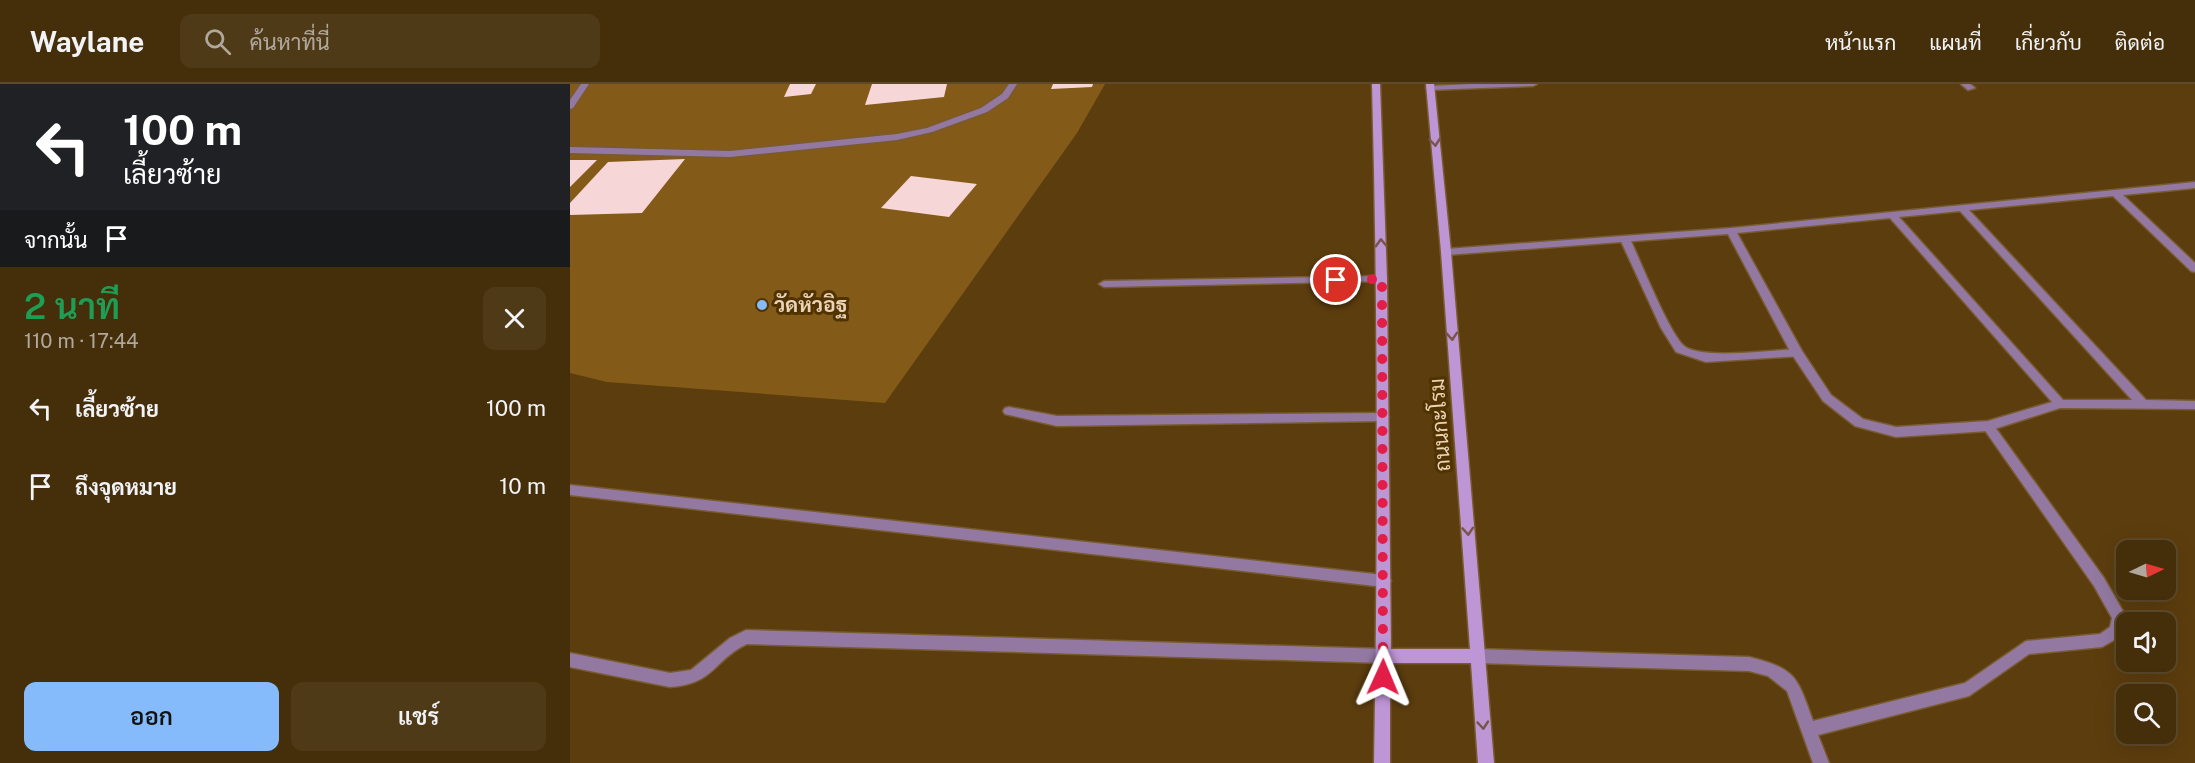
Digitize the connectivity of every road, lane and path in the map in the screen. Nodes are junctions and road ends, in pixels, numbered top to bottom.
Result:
1 (585, 84) edge
2 (1013, 84) edge
3 (1376, 84) edge
4 (1533, 84) edge
5 (1430, 86) edge
6 (570, 106) edge
7 (570, 150) edge
8 (2195, 185) edge
9 (2115, 193) junction
10 (1962, 208) junction
11 (1893, 215) junction
12 (1731, 231) junction
13 (1625, 239) junction
14 (1446, 252) junction
15 (2195, 269) edge
16 (1382, 279) junction
17 (1104, 284) dead end
18 (1797, 353) junction
19 (2060, 404) junction
20 (2143, 405) junction
21 (2195, 405) edge
22 (1009, 411) dead end
23 (1383, 417) junction
24 (1988, 426) junction
25 (570, 490) edge
26 (1384, 581) junction
27 (1384, 656) junction
28 (1477, 656) junction
29 (570, 660) edge
30 (1811, 729) junction
31 (1382, 763) edge
32 (1486, 763) edge
33 (1821, 763) edge

1 - 6 street
2 - 7 street
16 -> 3 main road
4 - 5 street
5 -> 14 main road, ถนนกะโรม
8 - 9 street
9 - 10 street
9 - 15 street
10 - 11 street
10 - 20 street
11 - 12 street
11 - 19 street
12 - 13 street
12 - 18 street
13 - 14 street
13 - 18 street
14 -> 28 main road, ถนนกะโรม
16 - 17 street
16 - 23 main road
18 - 24 street
19 - 20 street
19 - 24 street
20 - 21 street
22 - 23 street
23 - 26 main road
24 - 30 street
25 - 26 street
26 - 27 main road
27 - 28 main road
27 - 29 street
27 - 31 main road
28 - 30 street
28 -> 32 main road, ถนนกะโรม
30 - 33 street

